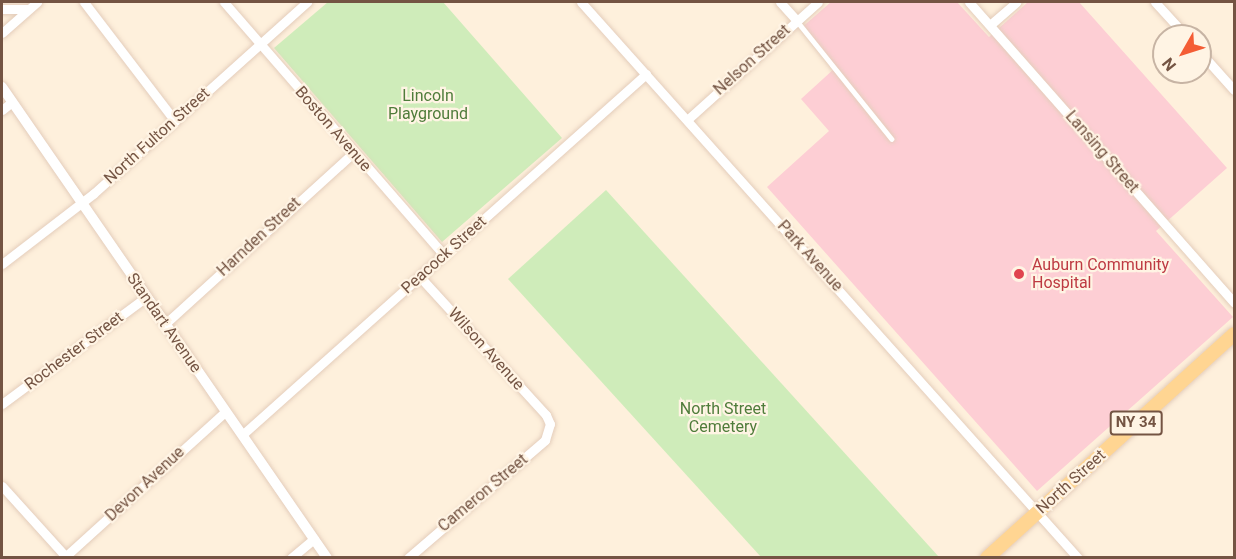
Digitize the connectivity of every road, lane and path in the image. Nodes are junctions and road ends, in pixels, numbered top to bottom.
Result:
1 (37, 2) edge
2 (84, 2) edge
3 (224, 2) edge
4 (308, 2) edge
5 (581, 2) edge
6 (780, 2) edge
7 (818, 2) edge
8 (969, 2) edge
9 (1016, 2) edge
10 (1155, 2) edge
11 (2, 9) edge
12 (28, 9) junction
13 (797, 21) junction
14 (1175, 24) edge
15 (990, 25) junction
16 (2, 33) edge
17 (260, 45) junction
18 (1212, 65) edge
19 (646, 74) junction
20 (2, 87) edge
21 (1234, 90) edge
22 (12, 102) junction
23 (2, 110) edge
24 (687, 120) junction
25 (175, 121) junction
26 (892, 139) dead end
27 (354, 152) junction
28 (81, 204) junction
29 (444, 255) junction
30 (2, 264) edge
31 (420, 277) junction
32 (146, 297) junction
33 (1234, 303) edge
34 (165, 324) junction
35 (1234, 334) edge
36 (2, 404) edge
37 (225, 412) junction
38 (550, 424) joint
39 (242, 435) junction
40 (2, 486) edge
41 (1038, 512) junction
42 (314, 539) junction
43 (67, 557) edge
44 (291, 558) edge
45 (327, 558) edge
46 (408, 558) edge
47 (987, 558) edge
48 (1078, 558) edge

1 - 12 street
2 - 25 street
3 - 17 street, Boston Avenue
4 - 17 street, North Fulton Street
5 - 19 street, Park Avenue
6 - 13 street
7 - 13 street, Nelson Street
8 - 15 street, Lansing Street
9 - 15 street
10 - 14 street
11 - 12 street
12 - 16 street
13 - 24 street, Nelson Street
13 - 26 lane
15 - 33 street, Lansing Street
17 - 25 street, North Fulton Street
17 - 27 street, Boston Avenue
18 - 21 street
19 - 24 street, Park Avenue
19 - 29 street, Peacock Street
20 - 22 street, Standart Avenue
22 - 23 street
22 - 28 street, Standart Avenue
24 - 41 street, Park Avenue
25 - 28 street, North Fulton Street
27 - 29 street, Boston Avenue
27 - 34 street, Harnden Street
28 - 30 street, North Fulton Street
28 - 32 street, Standart Avenue
29 - 31 street, Peacock Street
31 - 38 street, Wilson Avenue
31 - 39 street, Peacock Street
32 - 34 street, Standart Avenue
32 - 36 street, Rochester Street
34 - 37 street, Standart Avenue
35 - 41 main road, North Street / NY 34
37 - 39 street, Standart Avenue
37 - 43 street, Devon Avenue
38 - 46 street, Cameron Street
39 - 42 street, Standart Avenue
40 - 43 street
41 - 47 main road, North Street / NY 34
41 - 48 street, Park Avenue
42 - 44 street
42 - 45 street, Standart Avenue

